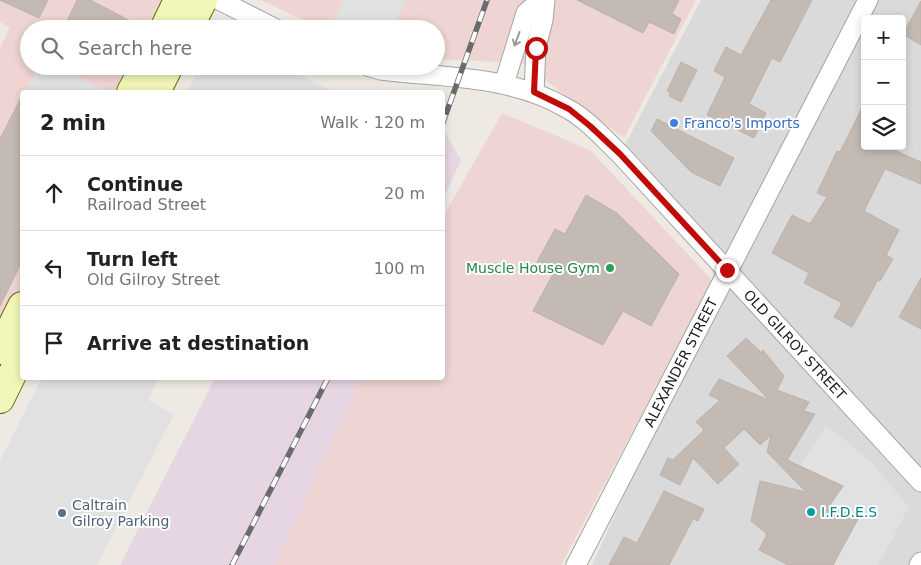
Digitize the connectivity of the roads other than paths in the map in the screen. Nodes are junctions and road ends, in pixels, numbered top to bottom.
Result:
1 (178, 0) edge
2 (203, 0) edge
3 (219, 0) edge
4 (543, 0) edge
5 (868, 0) edge
6 (168, 20) edge
7 (193, 20) edge
8 (258, 20) edge
9 (140, 75) edge
10 (164, 75) edge
11 (425, 75) edge
12 (504, 84) junction
13 (132, 90) edge
14 (157, 90) edge
15 (534, 92) junction
16 (727, 270) junction
17 (20, 310) edge
18 (0, 350) edge
19 (20, 358) edge
20 (0, 399) edge
21 (921, 482) edge
22 (576, 565) edge

1 - 6 main road
2 - 7 main road
3 - 8 street
4 -> 12 street
4 - 15 street
5 - 16 street, ALEXANDER STREET
9 - 13 main road
10 - 14 main road
11 - 12 street, OLD GILROY STREET
12 - 15 street, OLD GILROY STREET
15 - 16 street, OLD GILROY STREET
16 - 21 street, OLD GILROY STREET
16 - 22 street, ALEXANDER STREET
17 - 18 main road
19 - 20 main road

